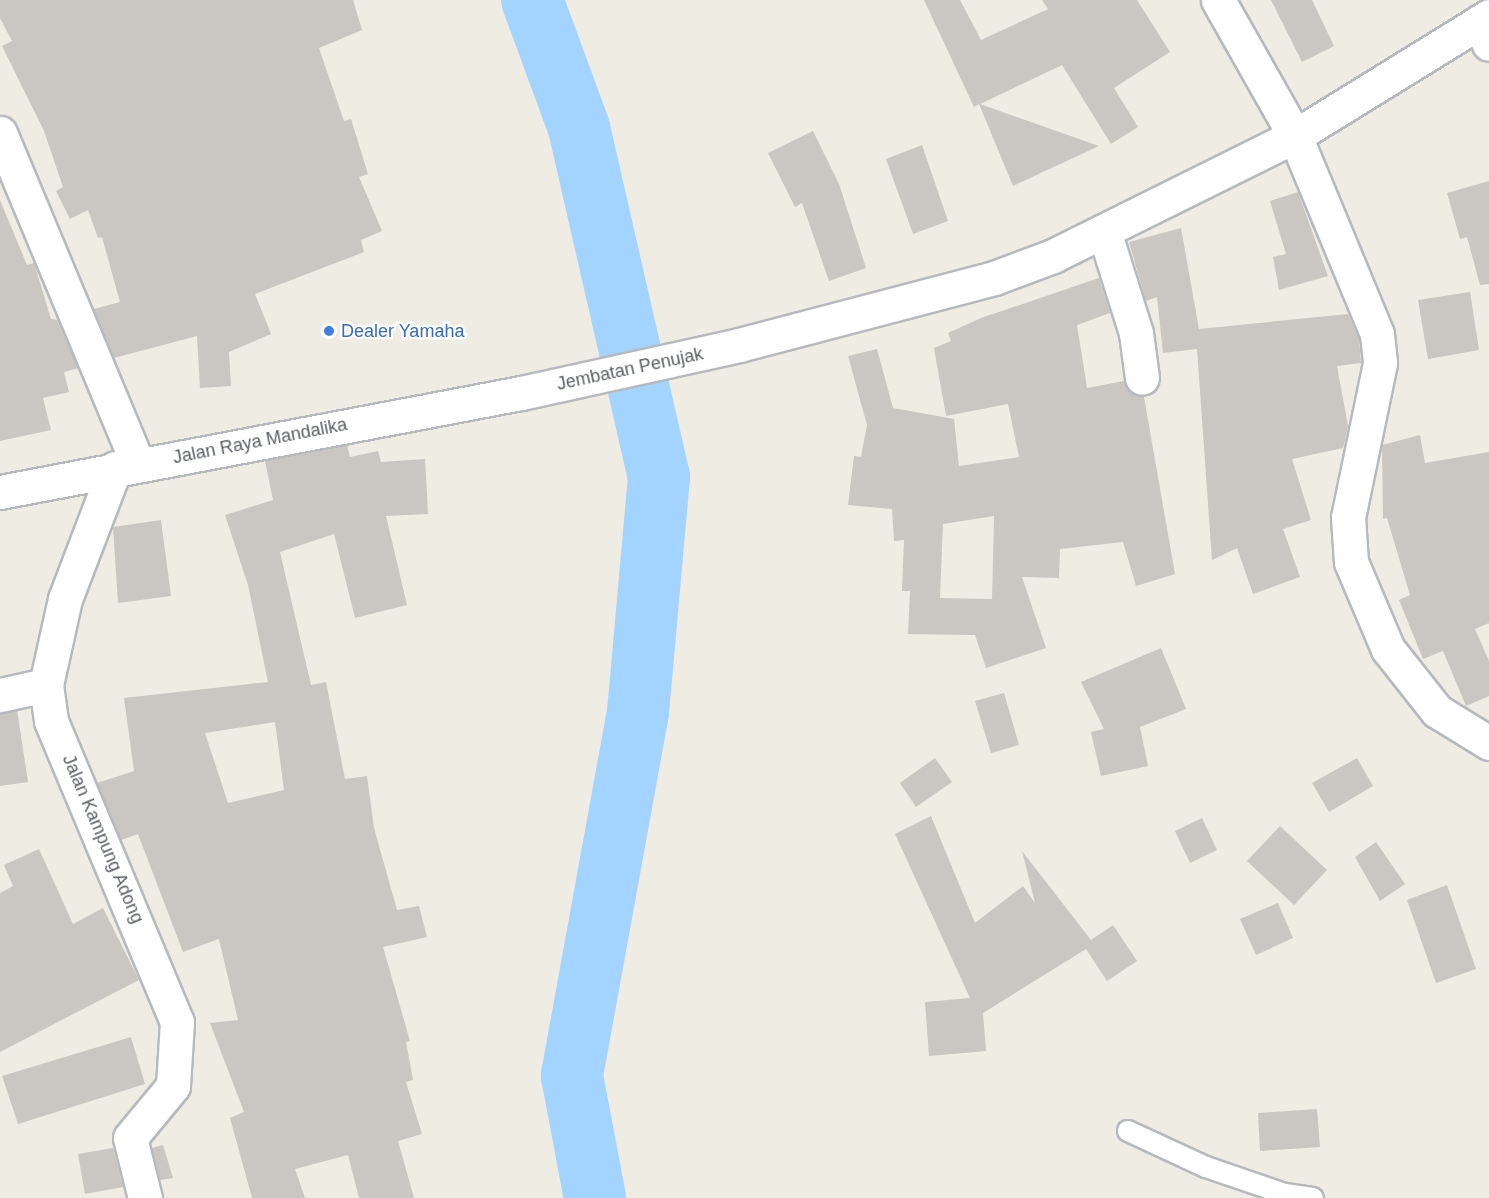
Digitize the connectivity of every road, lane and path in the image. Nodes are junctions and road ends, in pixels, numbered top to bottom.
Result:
1 (1218, 0) edge
2 (1486, 27) edge
3 (0, 133) edge
4 (1295, 136) junction
5 (1104, 231) junction
6 (1142, 378) dead end
7 (521, 393) joint
8 (126, 466) junction
9 (0, 492) edge
10 (46, 685) junction
11 (0, 695) edge
12 (1489, 743) edge
13 (1128, 1131) dead end
14 (145, 1198) edge
15 (1313, 1198) edge

1 - 4 street
2 - 4 street, Jembatan Penujak
3 - 8 street
4 - 5 street, Jembatan Penujak
4 - 12 street
5 - 6 street
5 - 7 street, Jembatan Penujak
7 - 8 street, Jalan Raya Mandalika
8 - 9 street, Jalan Raya Mandalika
8 - 10 street, Jalan Kampung Adong
10 - 11 street
10 - 14 street, Jalan Kampung Adong
13 - 15 lane

